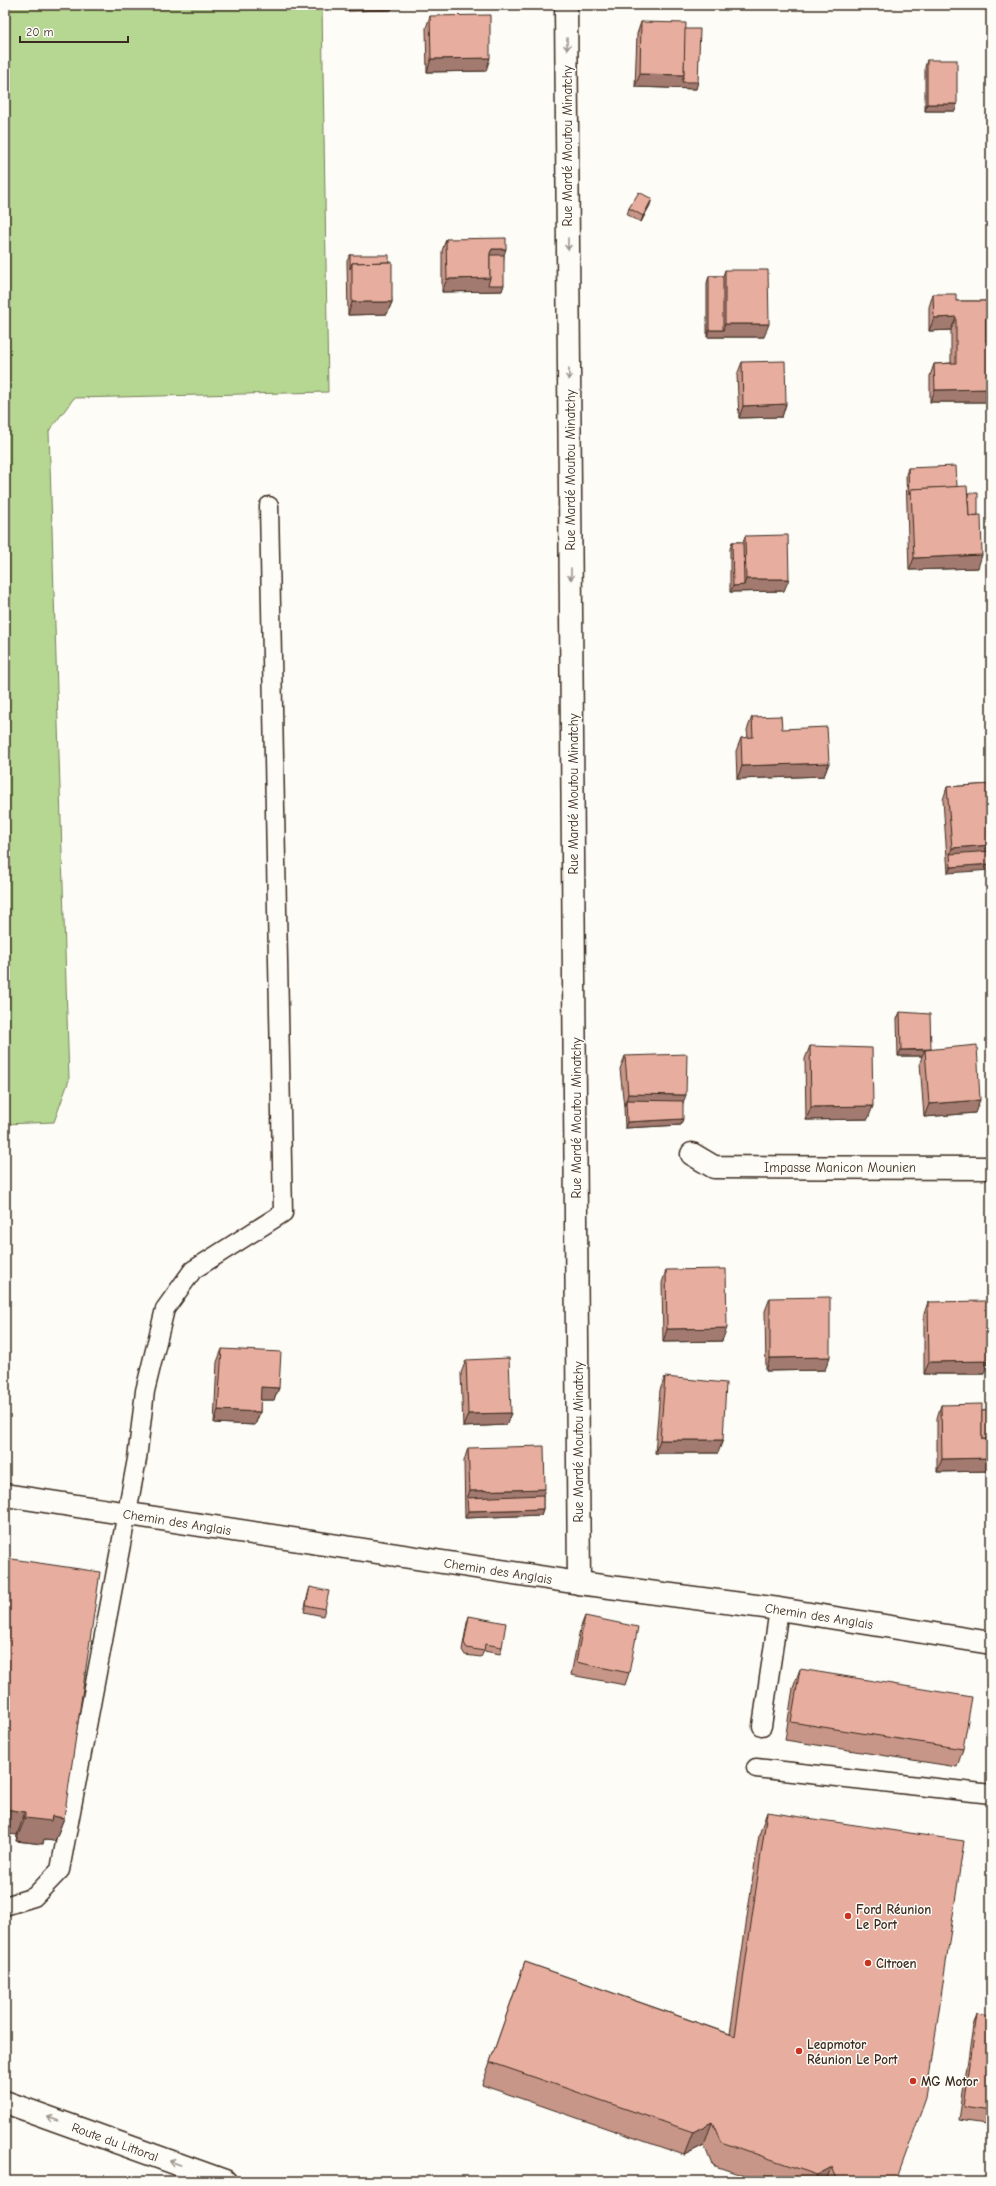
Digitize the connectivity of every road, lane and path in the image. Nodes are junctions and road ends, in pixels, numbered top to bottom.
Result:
1 (566, 5) edge
2 (269, 506) dead end
3 (692, 1154) dead end
4 (991, 1168) edge
5 (5, 1496) edge
6 (126, 1514) junction
7 (579, 1583) junction
8 (779, 1609) junction
9 (991, 1643) edge
10 (762, 1726) dead end
11 (756, 1768) dead end
12 (991, 1794) edge
13 (5, 1906) edge
14 (5, 2102) edge
15 (225, 2181) edge

1 -> 7 main road, Rue Mardé Moutou Minatchy
2 - 6 lane
3 - 4 main road, Impasse Manicon Mounien
5 - 6 main road, Chemin des Anglais
6 - 7 main road, Chemin des Anglais
6 - 13 lane
7 - 8 main road, Chemin des Anglais
8 - 9 main road, Chemin des Anglais
8 - 10 lane
11 - 12 lane
15 -> 14 main road, Route du Littoral

